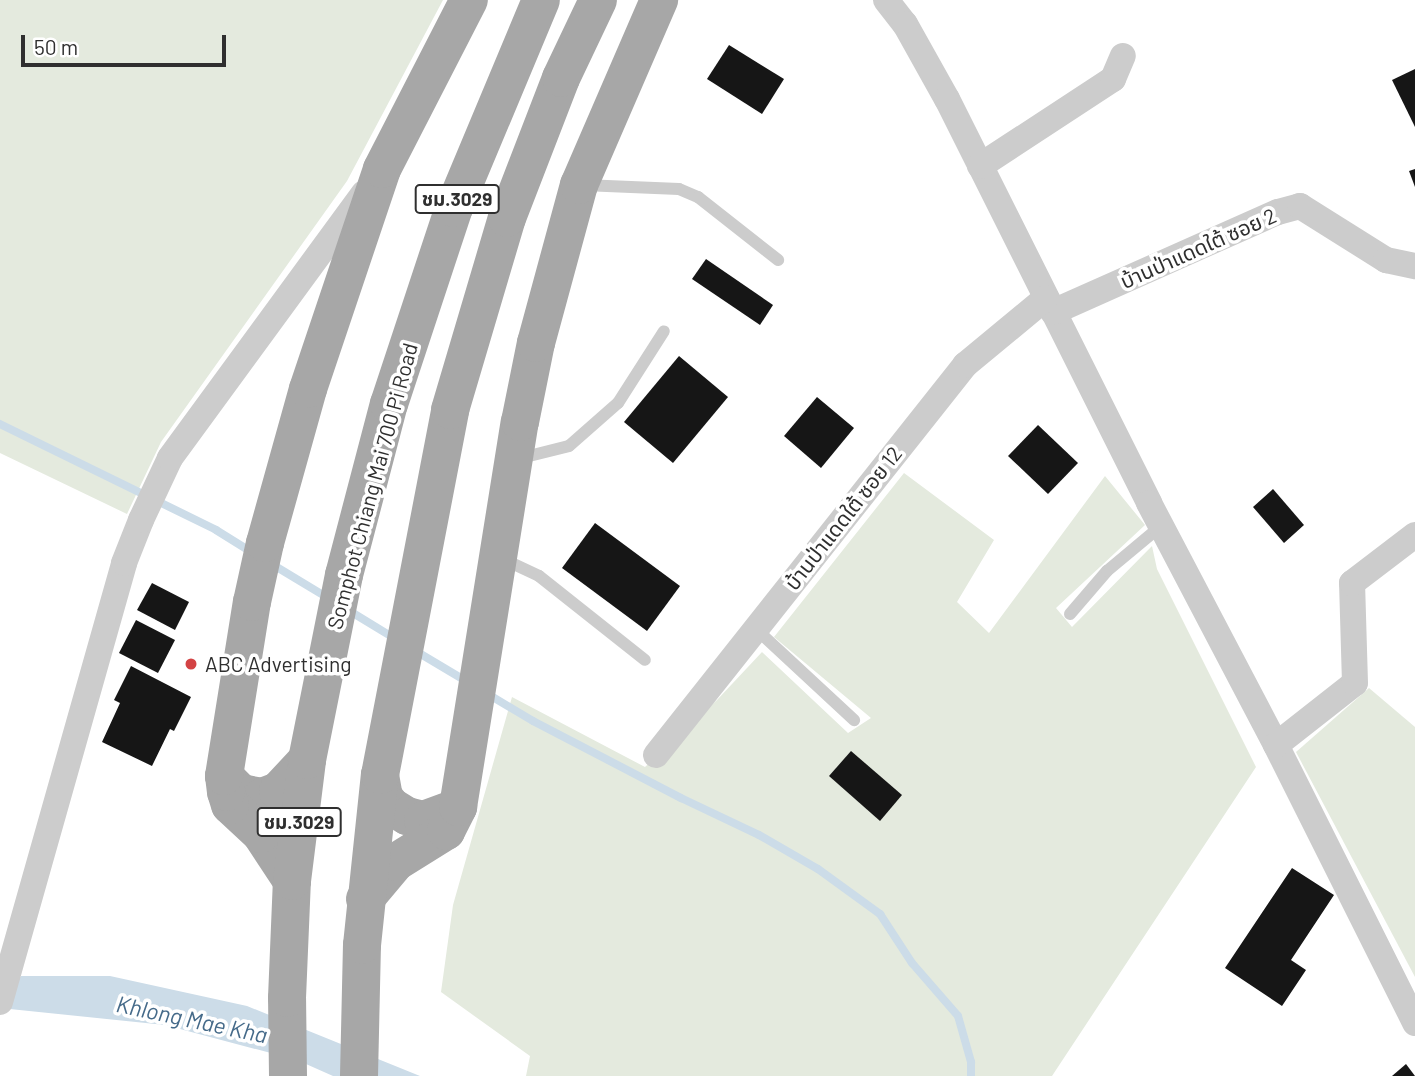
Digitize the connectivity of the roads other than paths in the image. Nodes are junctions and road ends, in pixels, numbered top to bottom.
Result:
1 (469, 0) edge
2 (541, 0) edge
3 (598, 0) edge
4 (659, 0) edge
5 (886, 0) edge
6 (1123, 55) dead end
7 (980, 166) junction
8 (382, 169) junction
9 (579, 185) junction
10 (778, 260) dead end
11 (1415, 266) edge
12 (1050, 305) junction
13 (664, 331) dead end
14 (514, 460) junction
15 (1161, 526) junction
16 (1415, 535) edge
17 (498, 557) junction
18 (1070, 614) dead end
19 (756, 629) junction
20 (645, 660) dead end
21 (854, 720) dead end
22 (1276, 745) junction
23 (656, 755) dead end
24 (307, 760) junction
25 (380, 775) junction
26 (225, 776) junction
27 (458, 807) junction
28 (292, 881) junction
29 (365, 899) junction
30 (6, 962) edge
31 (0, 1003) edge
32 (1415, 1023) edge
33 (288, 1076) edge
34 (359, 1076) edge

1 - 8 main road
2 - 24 main road, Somphot Chiang Mai 700 Pi Road / ชม.3029
3 - 25 main road, ชม.3029
4 - 9 main road
5 - 7 street
6 - 7 street
7 - 12 street
8 - 26 main road
8 - 30 street
9 - 10 lane
9 - 14 main road
11 - 12 street, บ้านป่าแดดใต้ ซอย 2
12 - 15 street
12 - 19 street, บ้านป่าแดดใต้ ซอย 12
13 - 14 lane
14 - 17 main road
15 - 18 lane
15 - 22 street
16 - 22 street
17 - 20 lane
17 - 27 main road
19 - 21 lane
19 - 23 street, บ้านป่าแดดใต้ ซอย 12
22 - 32 street
24 - 26 main road
24 - 28 main road, Somphot Chiang Mai 700 Pi Road / ชม.3029
25 - 27 main road
25 - 29 main road, ชม.3029
26 - 28 main road
27 - 29 main road
28 - 33 main road, Somphot Chiang Mai 700 Pi Road / ชม.3029
29 - 34 main road, ชม.3029
30 - 31 street

